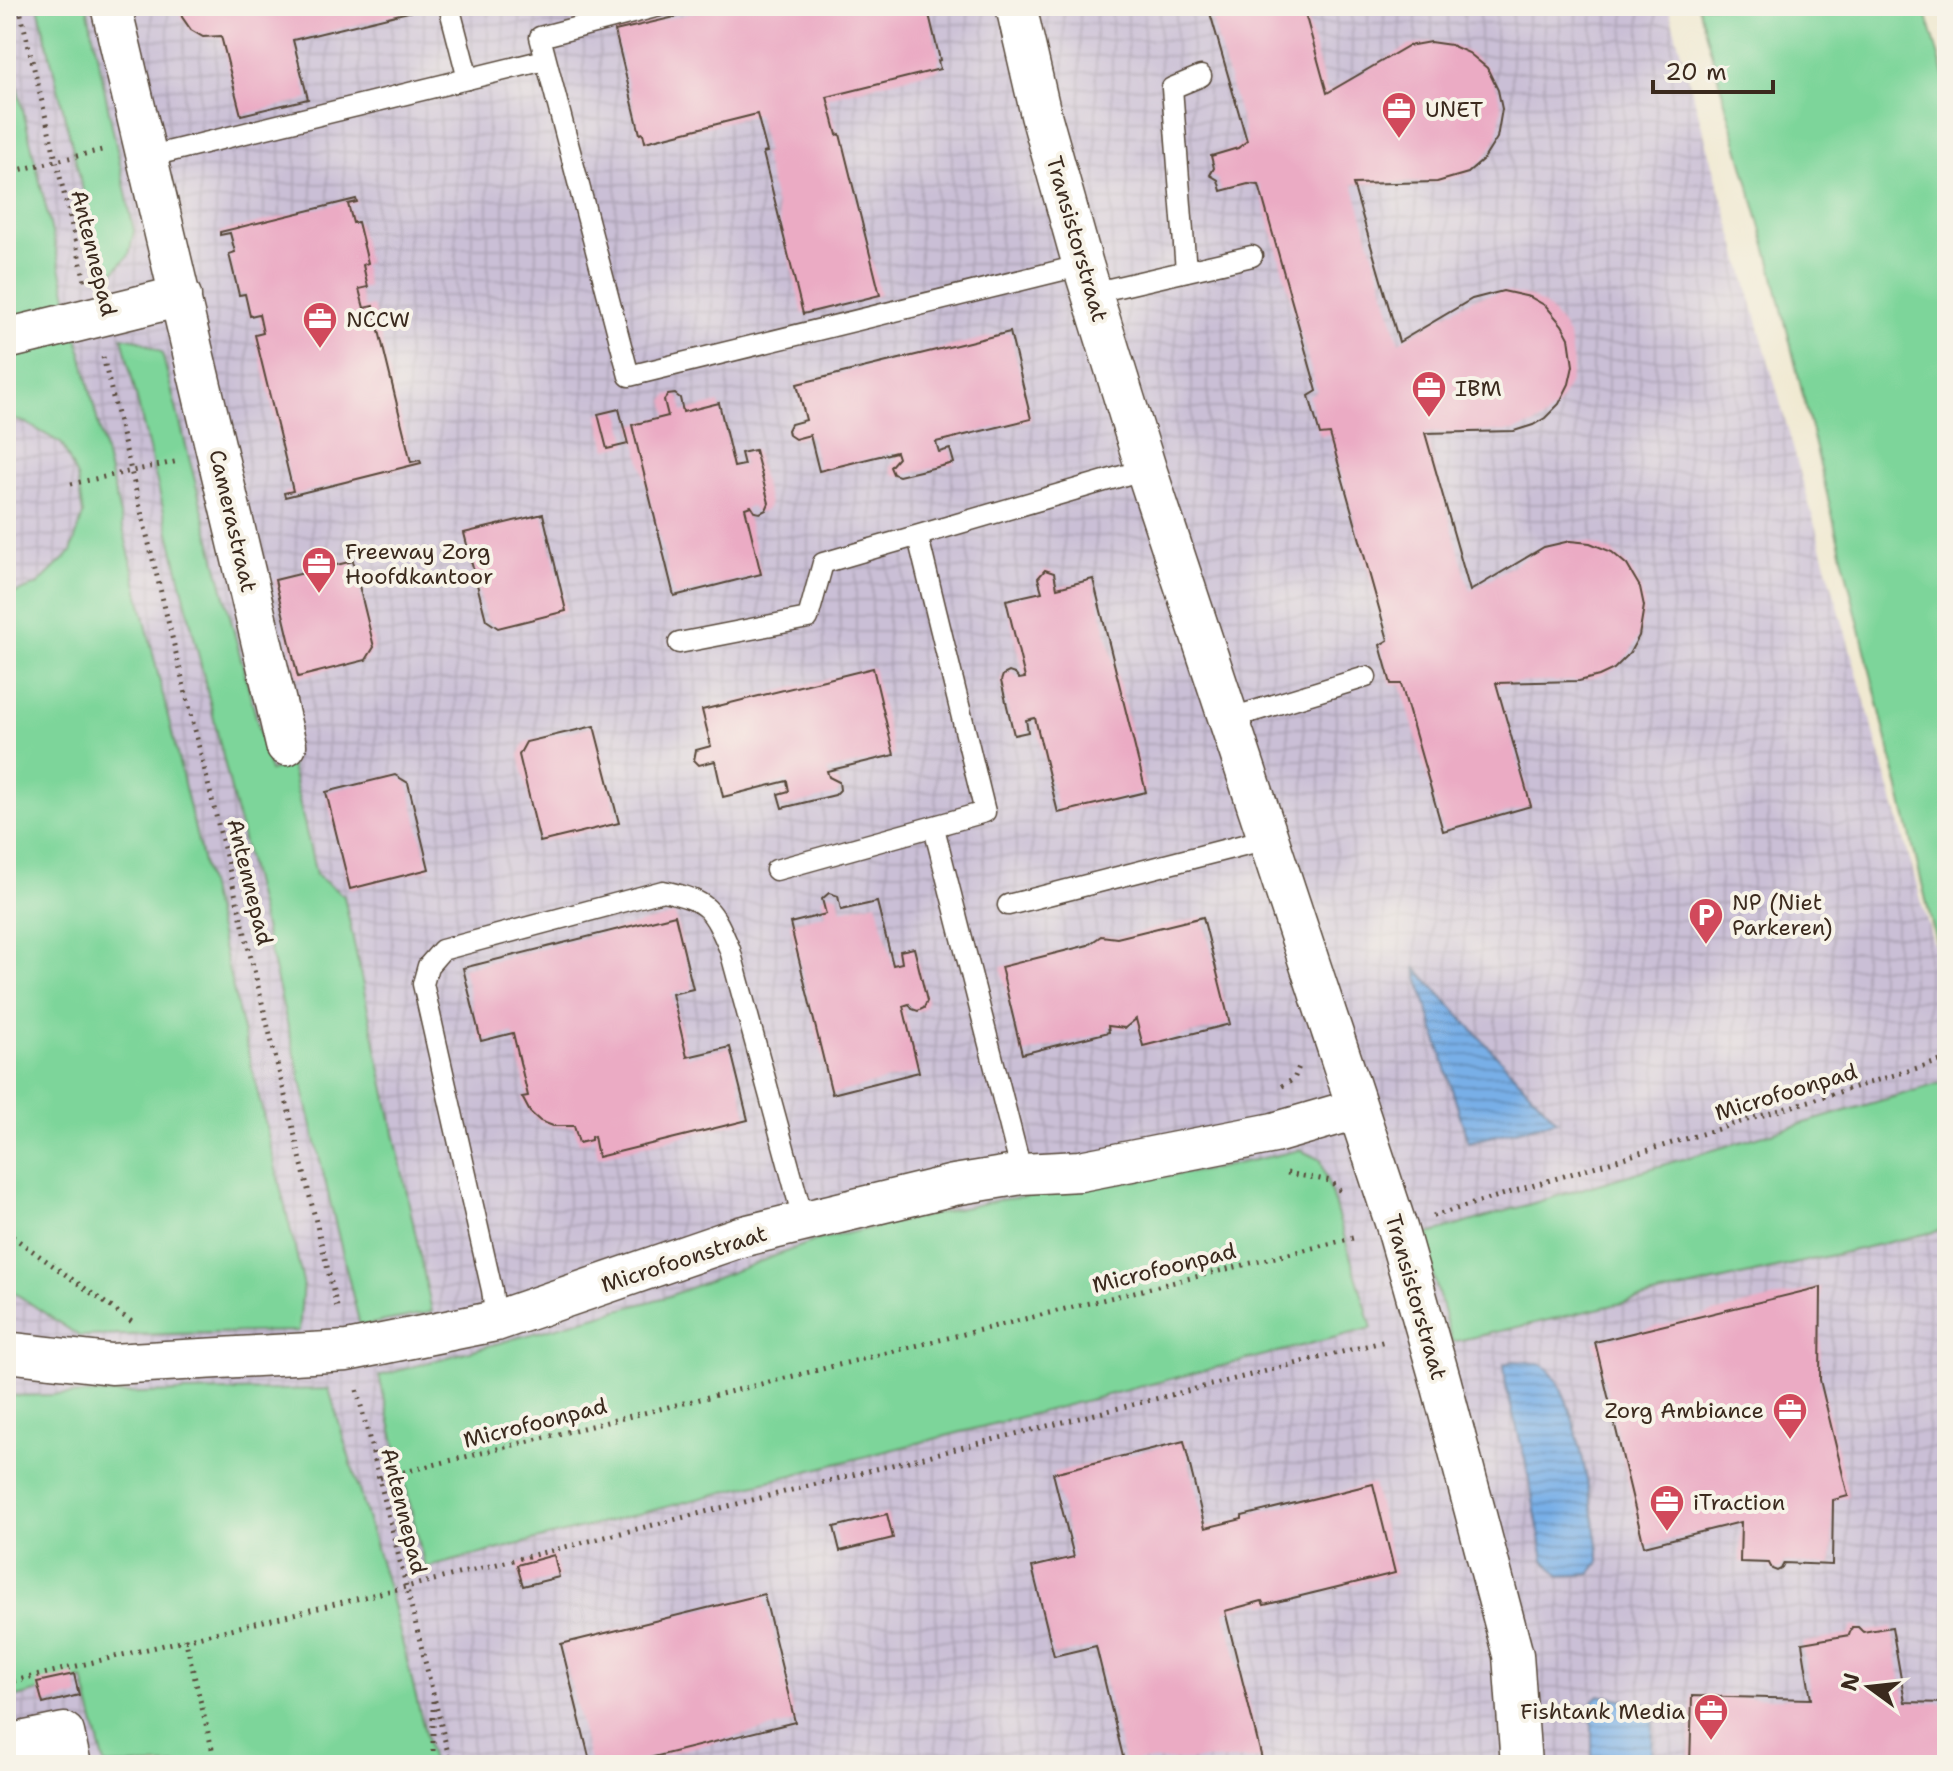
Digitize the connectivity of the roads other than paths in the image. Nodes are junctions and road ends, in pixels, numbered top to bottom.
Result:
1 (111, 6) edge
2 (449, 6) edge
3 (659, 6) edge
4 (1016, 6) edge
5 (545, 60) junction
6 (1201, 76) dead end
7 (468, 79) junction
8 (145, 149) junction
9 (1252, 256) dead end
10 (1186, 271) junction
11 (1087, 279) junction
12 (181, 296) junction
13 (6, 339) edge
14 (1146, 469) junction
15 (918, 537) junction
16 (679, 643) dead end
17 (1366, 677) dead end
18 (1228, 719) junction
19 (286, 745) dead end
20 (934, 828) junction
21 (1267, 839) junction
22 (776, 870) dead end
23 (1008, 905) dead end
24 (1357, 1109) junction
25 (1022, 1174) junction
26 (804, 1222) junction
27 (496, 1321) junction
28 (6, 1352) edge
29 (6, 1745) edge
30 (71, 1765) edge
31 (1521, 1765) edge

1 - 8 street, Camerastraat
2 - 7 lane
3 - 5 lane
4 - 11 street, Transistorstraat
5 - 7 lane
5 - 11 lane
6 - 10 lane
7 - 8 lane
8 - 12 street, Camerastraat
9 - 10 lane
10 - 11 lane
11 - 14 street, Transistorstraat
12 - 13 street
12 - 19 street, Camerastraat
14 - 15 lane
14 - 18 street, Transistorstraat
15 - 16 lane
15 - 20 lane
17 - 18 lane
18 - 21 street, Transistorstraat
20 - 22 lane
20 - 25 lane
21 - 23 lane
21 - 24 street, Transistorstraat
24 - 25 street, Microfoonstraat
24 - 31 street, Transistorstraat
25 - 26 street, Microfoonstraat
26 - 27 street, Microfoonstraat
26 - 27 lane
27 - 28 street, Microfoonstraat
29 - 30 street

